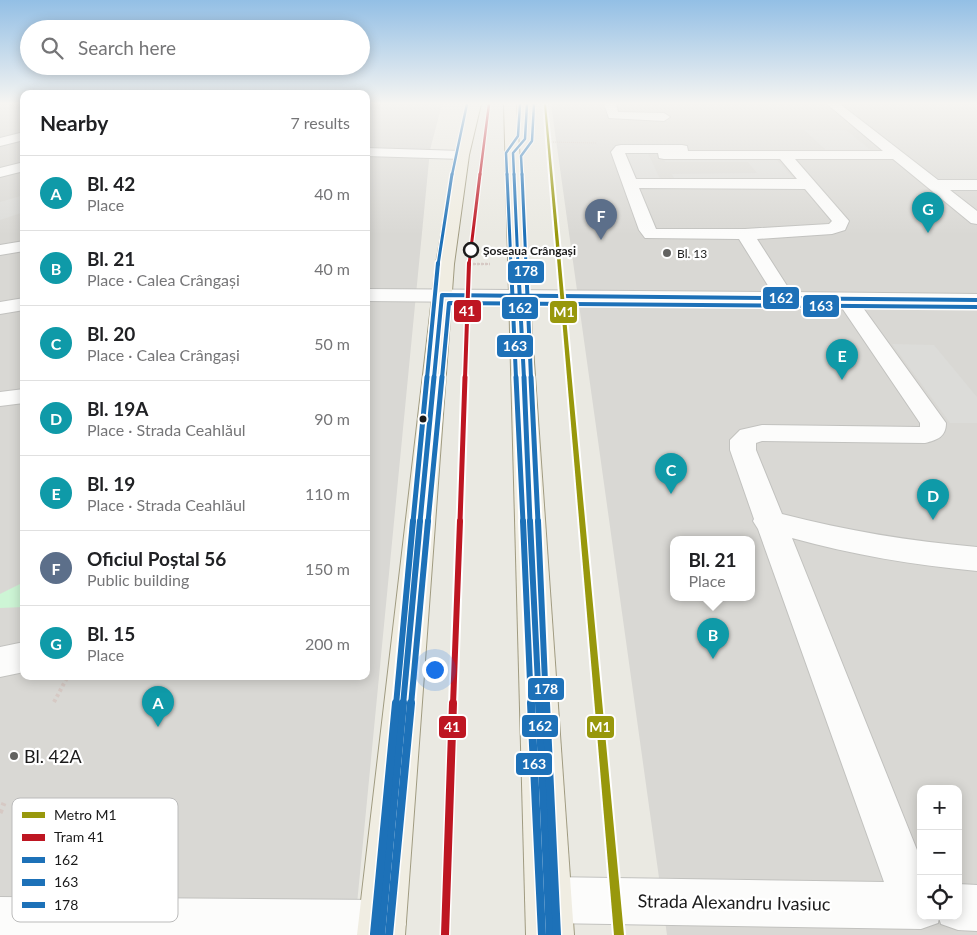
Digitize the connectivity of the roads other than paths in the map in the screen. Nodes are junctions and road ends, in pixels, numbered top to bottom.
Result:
1 (455, 148) edge
2 (464, 148) edge
3 (513, 148) edge
4 (518, 148) edge
5 (682, 148) edge
6 (887, 148) edge
7 (370, 152) edge
8 (684, 152) junction
9 (513, 153) junction
10 (462, 155) junction
11 (649, 156) dead end
12 (784, 156) junction
13 (897, 156) junction
14 (628, 183) junction
15 (809, 184) junction
16 (934, 185) junction
17 (977, 186) edge
18 (977, 220) edge
19 (745, 234) junction
20 (20, 247) edge
21 (0, 250) edge
22 (444, 279) junction
23 (517, 280) junction
24 (370, 294) edge
25 (785, 298) junction
26 (846, 299) junction
27 (977, 300) edge
28 (20, 305) edge
29 (0, 308) edge
30 (20, 396) edge
31 (0, 399) edge
32 (768, 521) junction
33 (977, 559) edge
34 (20, 658) edge
35 (0, 662) edge
36 (918, 875) edge
37 (917, 907) edge
38 (962, 908) edge
39 (977, 908) edge
40 (549, 918) edge
41 (0, 922) edge
42 (382, 930) edge

1 - 10 main road
2 - 10 main road
3 - 9 main road
4 - 9 main road
5 - 8 street
6 - 13 street
7 - 10 street
8 - 11 street
8 - 12 street
8 - 14 street
9 - 23 main road
10 - 22 main road
12 - 13 street
12 - 15 street
13 - 16 street
14 - 15 street
14 - 19 street
15 - 19 street
16 - 17 street
16 - 18 street
19 - 25 street
20 - 21 street
22 - 23 street
22 - 24 street
22 - 42 main road
23 - 25 street
23 - 40 main road
25 - 26 street
26 - 27 street
26 - 32 street
28 - 29 street
30 - 31 street
32 - 33 street
32 - 36 street
34 - 35 street
37 - 40 street, Strada Alexandru Ivasiuc
38 - 39 street, Strada Alexandru Ivasiuc
41 - 42 street

